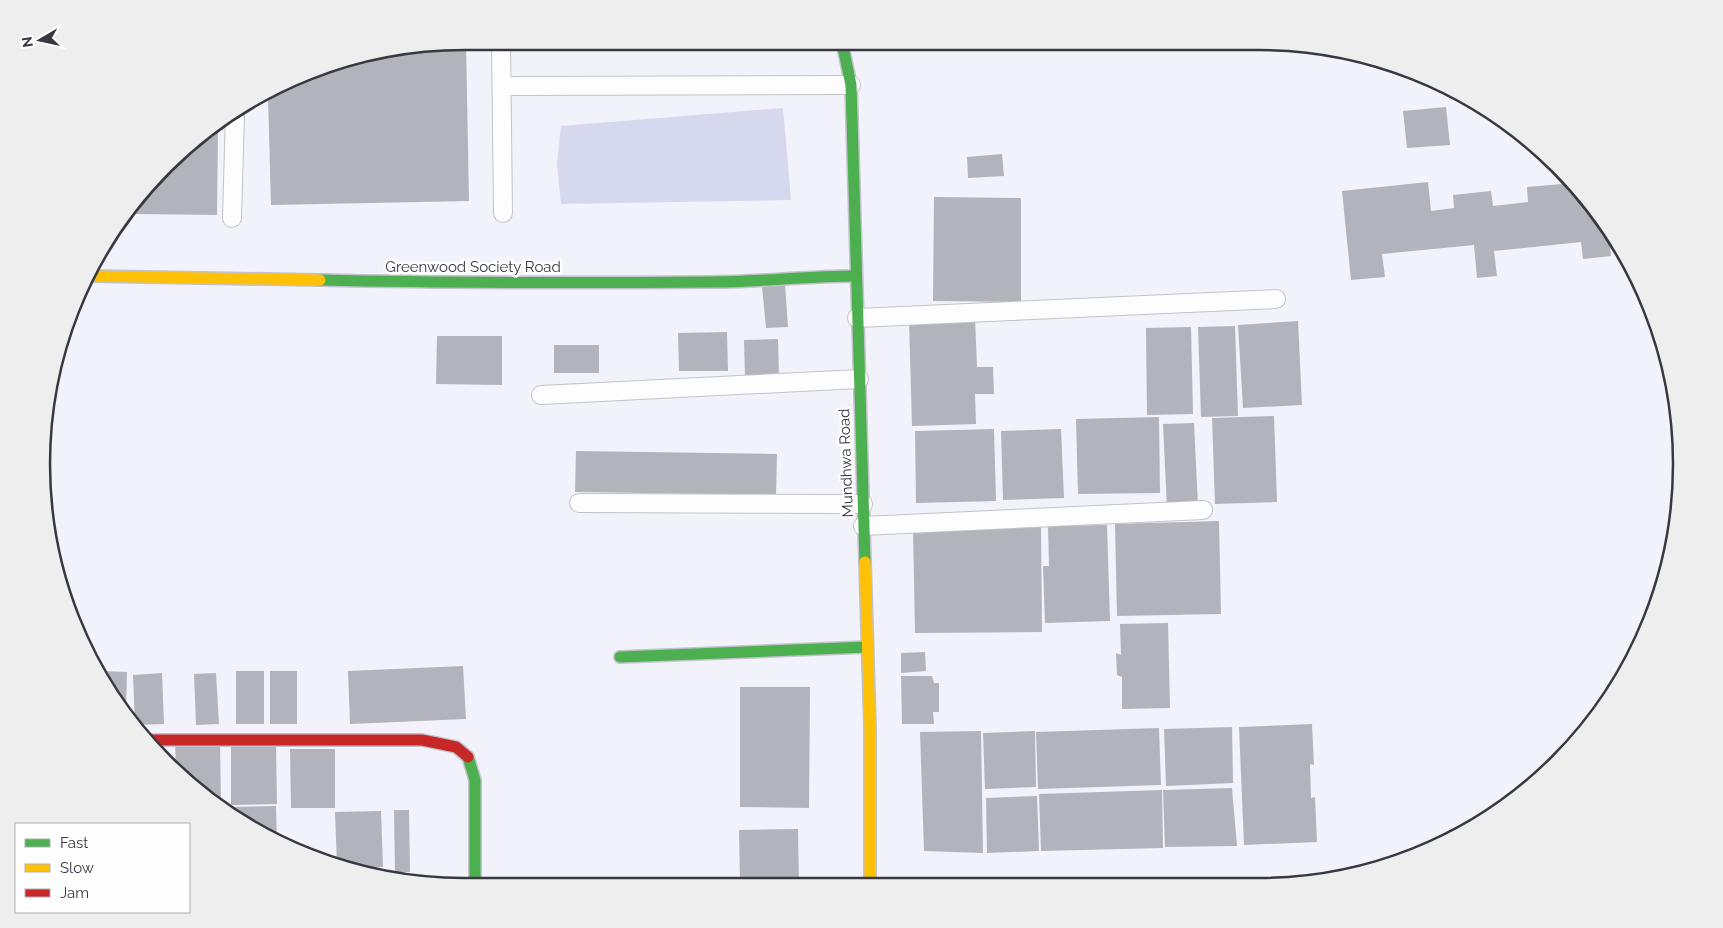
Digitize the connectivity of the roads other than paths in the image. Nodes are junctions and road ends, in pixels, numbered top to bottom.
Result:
1 (501, 50) edge
2 (844, 50) edge
3 (851, 85) junction
4 (502, 86) junction
5 (235, 119) edge
6 (503, 213) dead end
7 (232, 218) dead end
8 (95, 276) edge
9 (855, 276) junction
10 (1276, 299) dead end
11 (857, 318) junction
12 (859, 379) junction
13 (540, 395) dead end
14 (579, 503) dead end
15 (863, 504) junction
16 (1203, 510) dead end
17 (863, 526) junction
18 (867, 647) junction
19 (620, 658) dead end
20 (156, 740) edge
21 (475, 878) edge
22 (870, 878) edge

1 - 4 lane
2 - 3 street, Mundhwa Road
3 - 4 lane
3 - 9 street, Mundhwa Road
4 - 6 lane
5 - 7 lane
8 - 9 street, Greenwood Society Road
9 - 11 street, Mundhwa Road
10 - 11 lane
11 - 12 street, Mundhwa Road
12 - 13 lane
12 - 15 street, Mundhwa Road
14 - 15 lane
15 - 17 street, Mundhwa Road
16 - 17 lane
17 - 18 street, Mundhwa Road
18 - 19 street
18 - 22 street, Mundhwa Road
20 - 21 street

